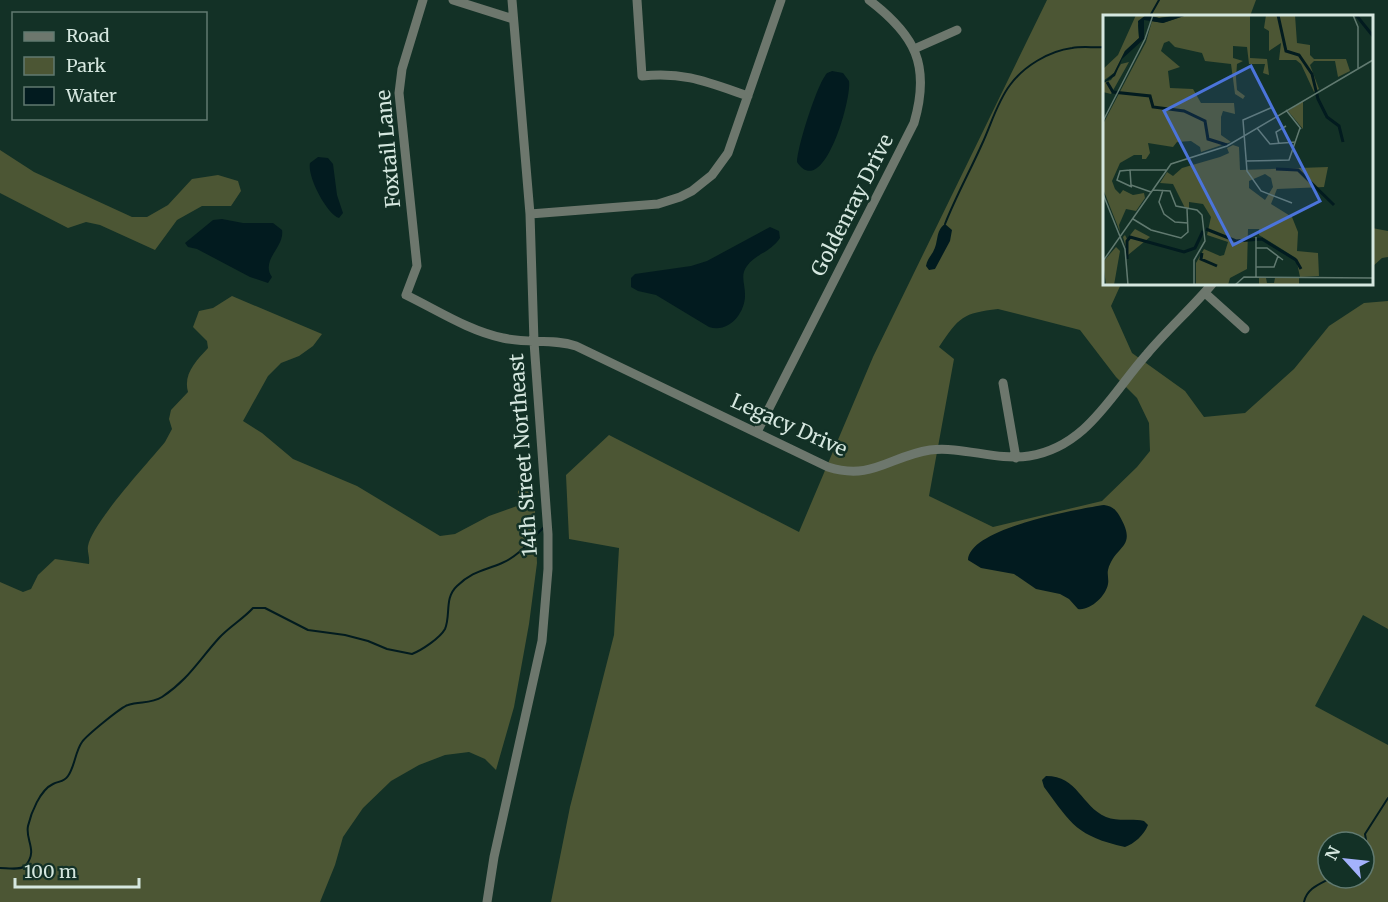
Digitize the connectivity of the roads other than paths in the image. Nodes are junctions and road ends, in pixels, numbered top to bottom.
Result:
1 (423, 0) edge
2 (453, 0) edge
3 (512, 0) edge
4 (637, 0) edge
5 (781, 0) edge
6 (869, 0) edge
7 (513, 19) junction
8 (957, 30) dead end
9 (914, 49) junction
10 (748, 96) junction
11 (530, 214) junction
12 (1211, 285) edge
13 (1205, 293) junction
14 (406, 295) joint
15 (1245, 329) dead end
16 (534, 342) junction
17 (1003, 383) dead end
18 (758, 432) junction
19 (1016, 458) junction
20 (487, 902) edge

1 - 14 street, Foxtail Lane
2 - 7 street
3 - 7 street, 14th Street Northeast
4 - 10 street
5 - 10 street
6 - 9 street, Goldenray Drive
7 - 11 street, 14th Street Northeast
8 - 9 street
9 - 18 street, Goldenray Drive
10 - 11 street
11 - 16 street, 14th Street Northeast
12 - 13 street, Legacy Drive
13 - 15 street
13 - 19 street, Legacy Drive
14 - 16 street, Legacy Drive
16 - 18 street, Legacy Drive
16 - 20 street, 14th Street Northeast
17 - 19 street
18 - 19 street, Legacy Drive

